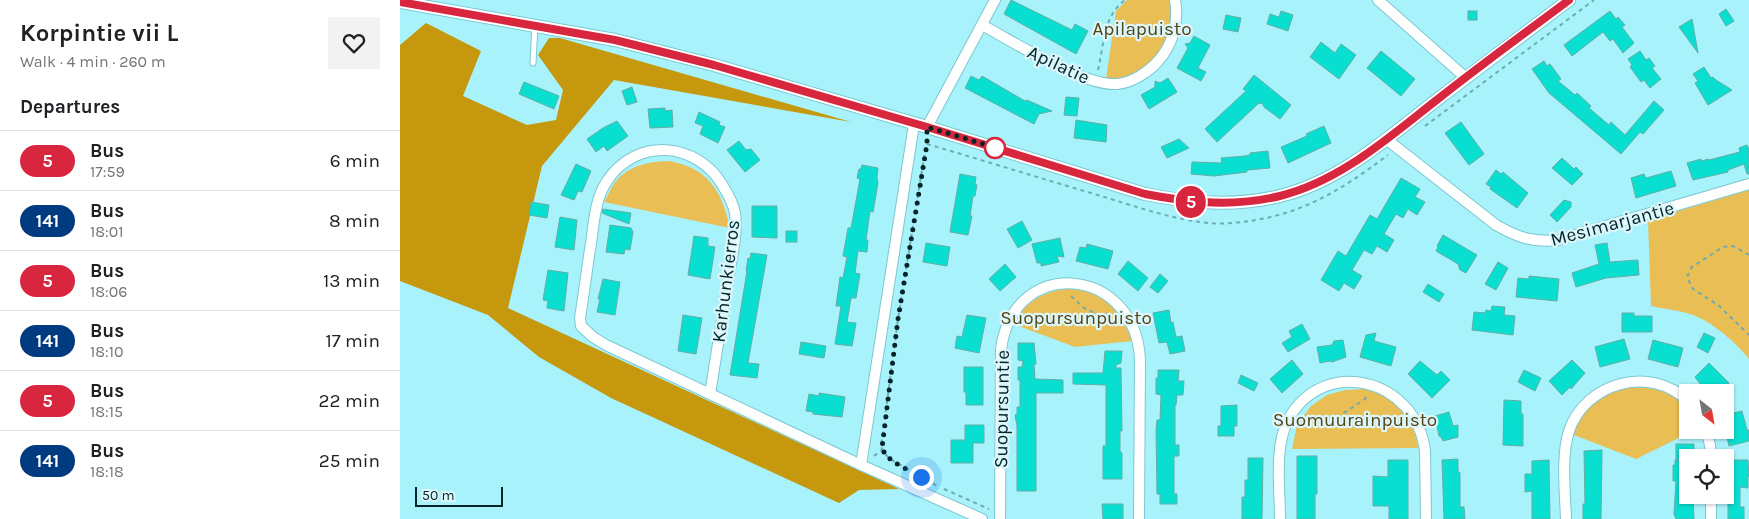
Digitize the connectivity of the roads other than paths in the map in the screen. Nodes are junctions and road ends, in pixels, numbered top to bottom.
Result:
1 (995, 0) edge
2 (1175, 0) edge
3 (1378, 0) edge
4 (1569, 0) edge
5 (400, 2) edge
6 (536, 25) junction
7 (982, 25) junction
8 (532, 63) dead end
9 (1466, 78) junction
10 (914, 124) junction
11 (927, 127) junction
12 (1386, 139) junction
13 (1749, 184) edge
14 (710, 394) junction
15 (1679, 395) edge
16 (861, 465) junction
17 (1711, 504) edge
18 (1000, 516) edge
19 (982, 519) edge
20 (1139, 519) edge
21 (1280, 519) edge
22 (1426, 519) edge
23 (1566, 519) edge
24 (1711, 519) edge

1 - 7 street
2 - 7 street, Apilatie
3 - 9 street
4 - 9 street
5 - 6 street
6 - 8 lane
6 - 10 street
7 - 11 street
9 - 12 street
10 - 11 street
10 - 16 street
11 - 12 street
12 - 13 street, Mesimarjantie
14 - 14 street, Karhunkierros
14 - 16 street, Karhunkierros
15 - 23 street
16 - 19 street, Karhunkierros
17 - 24 street
18 - 20 street, Suopursuntie
21 - 22 street

